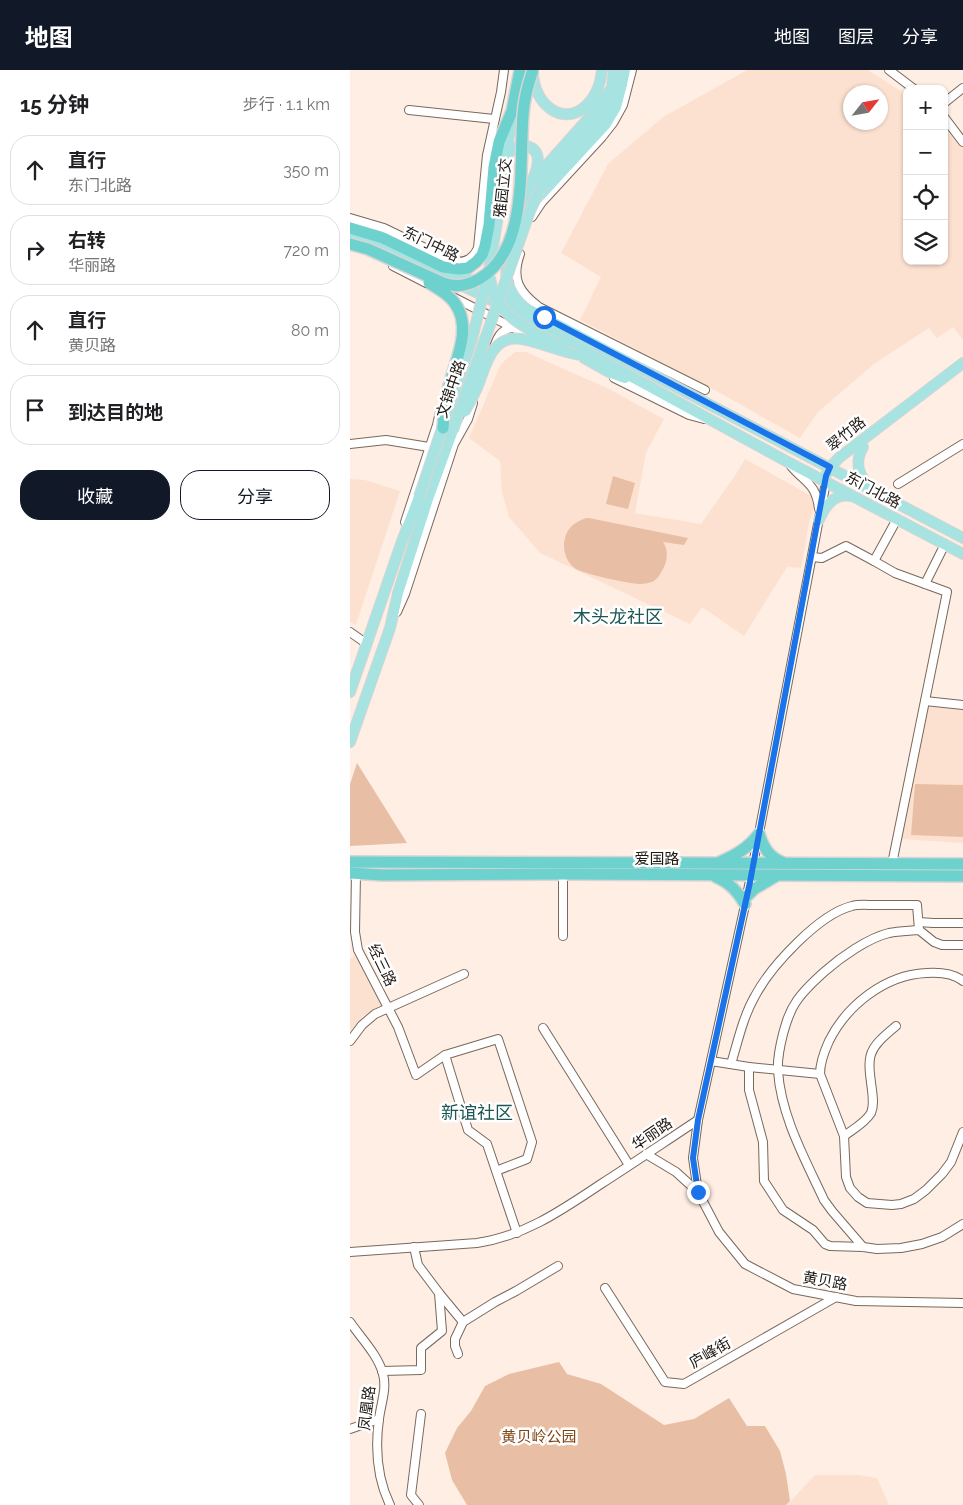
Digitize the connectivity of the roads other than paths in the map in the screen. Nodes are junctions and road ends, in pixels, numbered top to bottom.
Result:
1 (504, 70) edge
2 (516, 70) edge
3 (520, 70) edge
4 (533, 70) edge
5 (602, 70) edge
6 (614, 70) edge
7 (625, 70) edge
8 (632, 70) edge
9 (889, 70) edge
10 (909, 85) edge
11 (516, 86) junction
12 (617, 86) junction
13 (963, 88) edge
14 (948, 100) edge
15 (408, 110) dead end
16 (512, 111) junction
17 (494, 119) junction
18 (948, 122) edge
19 (963, 142) edge
20 (506, 158) junction
21 (536, 185) junction
22 (350, 218) edge
23 (517, 224) junction
24 (350, 228) edge
25 (350, 237) edge
26 (350, 244) edge
27 (350, 249) edge
28 (394, 261) junction
29 (443, 266) junction
30 (489, 271) junction
31 (480, 294) joint
32 (498, 294) joint
33 (462, 302) junction
34 (524, 307) junction
35 (512, 328) junction
36 (576, 357) junction
37 (963, 363) edge
38 (963, 372) edge
39 (639, 380) junction
40 (705, 390) dead end
41 (716, 422) junction
42 (448, 429) junction
43 (350, 444) edge
44 (963, 444) edge
45 (429, 447) junction
46 (863, 447) junction
47 (786, 461) junction
48 (832, 468) junction
49 (826, 482) junction
50 (898, 484) dead end
51 (870, 488) junction
52 (855, 497) junction
53 (424, 498) junction
54 (819, 516) junction
55 (897, 519) junction
56 (963, 538) edge
57 (402, 544) junction
58 (945, 544) junction
59 (963, 554) edge
60 (812, 557) junction
61 (874, 561) junction
62 (925, 584) junction
63 (390, 628) junction
64 (350, 632) edge
65 (367, 644) junction
66 (350, 692) edge
67 (925, 701) junction
68 (963, 704) edge
69 (350, 742) edge
70 (759, 834) junction
71 (787, 864) junction
72 (892, 864) junction
73 (963, 864) edge
74 (352, 866) edge
75 (714, 869) junction
76 (752, 870) junction
77 (563, 874) junction
78 (778, 875) junction
79 (963, 876) edge
80 (746, 900) junction
81 (963, 922) edge
82 (919, 926) junction
83 (563, 936) dead end
84 (963, 945) edge
85 (358, 950) junction
86 (350, 955) edge
87 (464, 974) dead end
88 (963, 981) edge
89 (388, 1008) junction
90 (896, 1026) dead end
91 (543, 1028) dead end
92 (350, 1041) edge
93 (445, 1055) junction
94 (711, 1061) junction
95 (731, 1064) junction
96 (749, 1067) junction
97 (777, 1070) junction
98 (820, 1074) junction
99 (698, 1120) junction
100 (963, 1132) edge
101 (844, 1136) junction
102 (646, 1154) junction
103 (629, 1166) junction
104 (496, 1171) junction
105 (698, 1192) junction
106 (963, 1224) edge
107 (517, 1233) junction
108 (414, 1247) junction
109 (863, 1247) junction
110 (350, 1252) edge
111 (558, 1266) dead end
112 (605, 1288) dead end
113 (439, 1293) junction
114 (836, 1297) junction
115 (963, 1303) edge
116 (350, 1322) edge
117 (463, 1322) junction
118 (458, 1354) dead end
119 (382, 1371) junction
120 (421, 1414) dead end
121 (379, 1419) junction
122 (350, 1428) edge
123 (390, 1505) edge
124 (419, 1505) edge

1 - 17 street
2 - 11 highway
3 - 11 highway, 文锦中路
4 - 5 main road
4 - 23 highway, 雅园立交, bridge
6 - 12 main road
7 - 12 main road, 文锦中路
8 - 40 street
9 - 10 street
11 - 16 highway, 文锦中路
12 - 21 main road
12 - 21 main road, 文锦中路
12 - 23 main road
13 - 14 street
15 - 17 street
16 - 20 main road, 文锦中路
16 - 29 highway, 雅园立交
17 - 22 street
18 - 19 street
20 - 21 main road
20 - 30 main road, 文锦中路
21 - 23 main road, bridge
21 - 42 main road, 文锦中路, bridge
23 - 28 highway, 雅园立交, bridge
23 - 34 main road
24 - 29 highway, 东门中路
25 - 31 main road, 东门中路
26 - 28 highway, 雅园立交, bridge
27 - 33 street
28 - 42 highway, bridge
29 - 32 main road, 东门中路
30 - 36 main road, bridge
30 - 42 main road, 文锦中路, bridge
31 - 39 main road, 东门北路
32 - 34 main road, 东门北路
33 - 35 street
33 - 45 street
34 - 48 main road, 东门北路
35 - 36 street
35 - 63 street
36 - 39 main road
36 - 41 street
36 - 42 main road, bridge
37 - 48 main road, 翠竹路
38 - 46 main road, 翠竹路
39 - 41 main road, 东门北路
41 - 47 main road, 东门北路
42 - 53 main road, 文锦中路, bridge
43 - 45 street
44 - 50 street
45 - 57 street
46 - 48 main road, 翠竹路
46 - 51 main road
47 - 49 main road, 东门北路
47 - 54 street
48 - 49 main road, 翠竹路
48 - 51 main road, 东门北路
49 - 52 main road, 东门北路
49 - 54 street
51 - 56 main road, 东门北路
52 - 54 main road
52 - 55 main road, 东门北路
53 - 57 main road, 文锦中路
53 - 63 main road, 文锦中路
54 - 60 street
55 - 58 main road, 东门北路
55 - 61 street
57 - 65 main road, 文锦中路
58 - 59 main road, 东门北路
58 - 62 street
60 - 61 street
60 - 70 street
61 - 62 street
62 - 67 street
63 - 69 main road, 文锦中路
64 - 65 street
65 - 66 main road, 文锦中路
67 - 68 street
67 - 72 street
70 - 71 highway
70 - 75 highway
70 - 76 street
71 - 72 highway, 爱国路
71 - 76 highway, 爱国路
72 - 73 highway, 爱国路
74 - 75 highway, 爱国路
74 - 77 highway, 爱国路
74 - 85 street, 经三路
75 - 76 highway, 爱国路
75 - 77 highway, 爱国路
75 - 80 highway
76 - 78 highway, 爱国路
76 - 80 street
77 - 83 street
78 - 79 highway, 爱国路
78 - 80 highway
80 - 94 street
81 - 82 street
82 - 84 street
82 - 95 street
82 - 97 street
85 - 86 street
85 - 89 street, 经三路
87 - 89 street
88 - 98 street
89 - 92 street
89 - 93 street, 经三路
90 - 101 street
91 - 103 street
93 - 104 street
93 - 104 street
94 - 95 street
94 - 99 street
95 - 96 street
96 - 97 street
96 - 109 street
97 - 98 street
97 - 109 street
98 - 101 street
99 - 102 street, 华丽路
99 - 105 street, 黄贝路
100 - 101 street
102 - 103 street, 华丽路
102 - 105 street, 黄贝路
103 - 107 street, 华丽路
104 - 107 street
105 - 114 street, 黄贝路
106 - 109 street
107 - 108 street, 华丽路
108 - 110 street, 华丽路
108 - 113 street
111 - 117 street
112 - 114 street, 庐峰街
113 - 117 street
113 - 119 street
114 - 115 street, 黄贝路
116 - 119 street, 凤凰路
117 - 118 street
119 - 121 street, 凤凰路
120 - 124 street
121 - 122 street
121 - 123 street, 凤凰路

